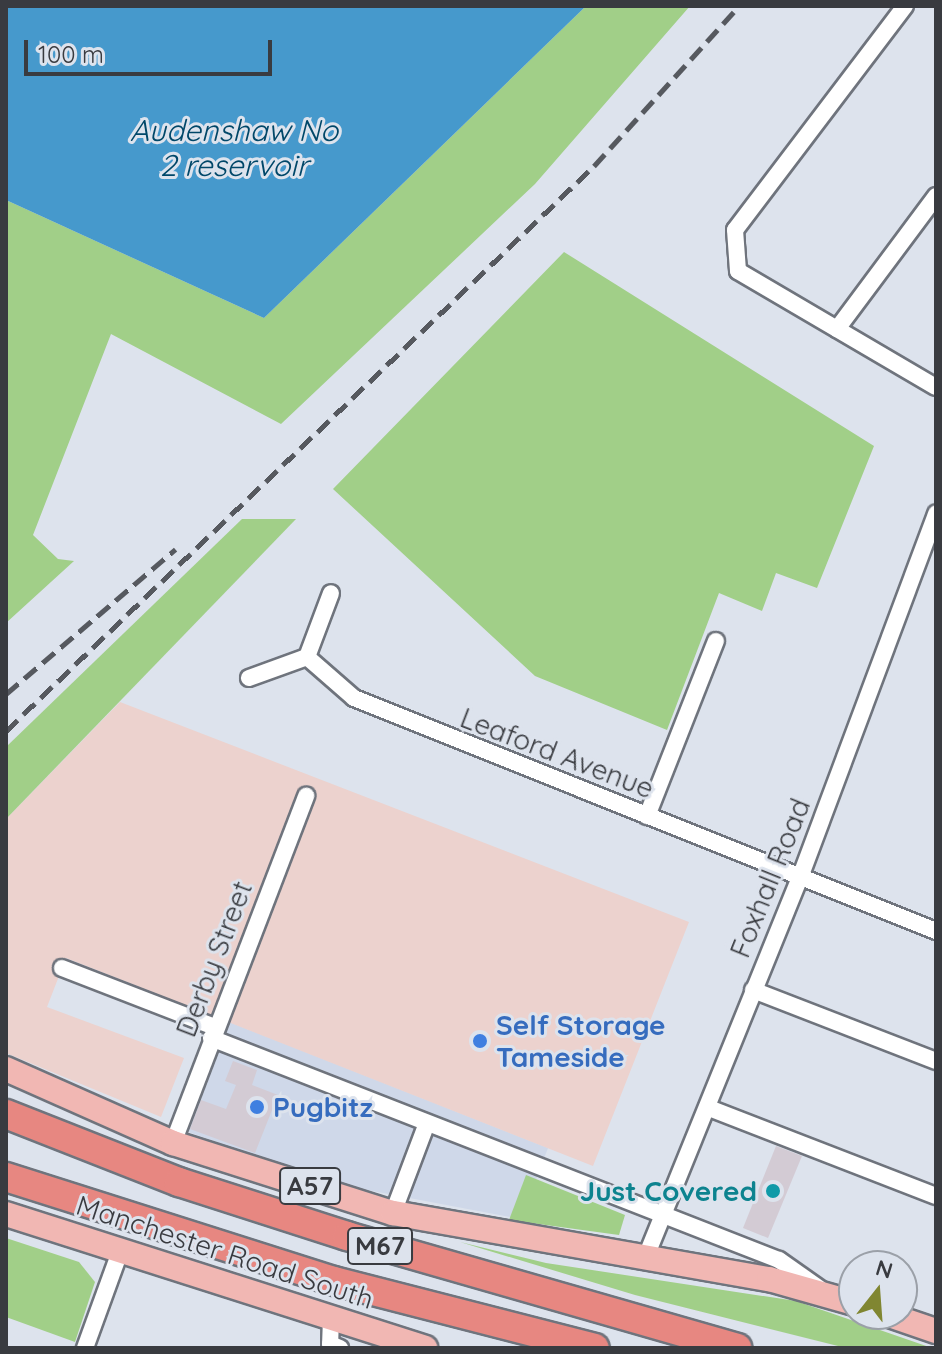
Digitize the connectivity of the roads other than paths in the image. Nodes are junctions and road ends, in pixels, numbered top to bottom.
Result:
1 (905, 6) edge
2 (936, 196) edge
3 (837, 329) junction
4 (936, 387) edge
5 (936, 513) edge
6 (331, 593) dead end
7 (716, 641) dead end
8 (307, 657) junction
9 (249, 678) dead end
10 (306, 796) dead end
11 (647, 816) junction
12 (801, 875) junction
13 (936, 931) edge
14 (62, 968) dead end
15 (753, 990) junction
16 (213, 1033) junction
17 (936, 1061) edge
18 (6, 1069) edge
19 (709, 1108) junction
20 (18, 1120) edge
21 (427, 1123) junction
22 (173, 1143) junction
23 (10, 1178) edge
24 (936, 1196) edge
25 (393, 1213) junction
26 (6, 1214) edge
27 (664, 1217) junction
28 (121, 1249) junction
29 (645, 1259) junction
30 (825, 1292) junction
31 (838, 1297) edge
32 (331, 1318) junction
33 (85, 1348) edge
34 (340, 1348) edge
35 (425, 1348) edge
36 (595, 1348) edge
37 (737, 1348) edge

1 - 3 street
2 - 3 street
3 - 4 street
5 - 12 street, Foxhall Road
6 - 8 street
7 - 11 street
8 - 9 street
8 - 11 street, Leaford Avenue
10 - 16 street, Derby Street
11 - 12 street, Leaford Avenue
12 - 13 street, Leaford Avenue
12 - 15 street, Foxhall Road
14 - 16 street
15 - 17 street
15 - 19 street, Foxhall Road
16 - 21 street
16 - 22 street, Derby Street
18 - 22 main road, A57
19 - 24 street
19 - 27 street, Foxhall Road
20 - 37 highway, M67
21 - 25 street
21 - 27 street
22 - 25 main road, A57
23 - 36 highway, M67
25 - 29 main road, A57
26 - 28 main road, Manchester Road South
27 - 29 street, Foxhall Road
27 - 30 street
28 - 32 main road, Manchester Road South
28 - 33 street
29 - 30 main road, A57
30 - 31 main road, A57
32 - 34 street
32 - 35 main road, Manchester Road South

